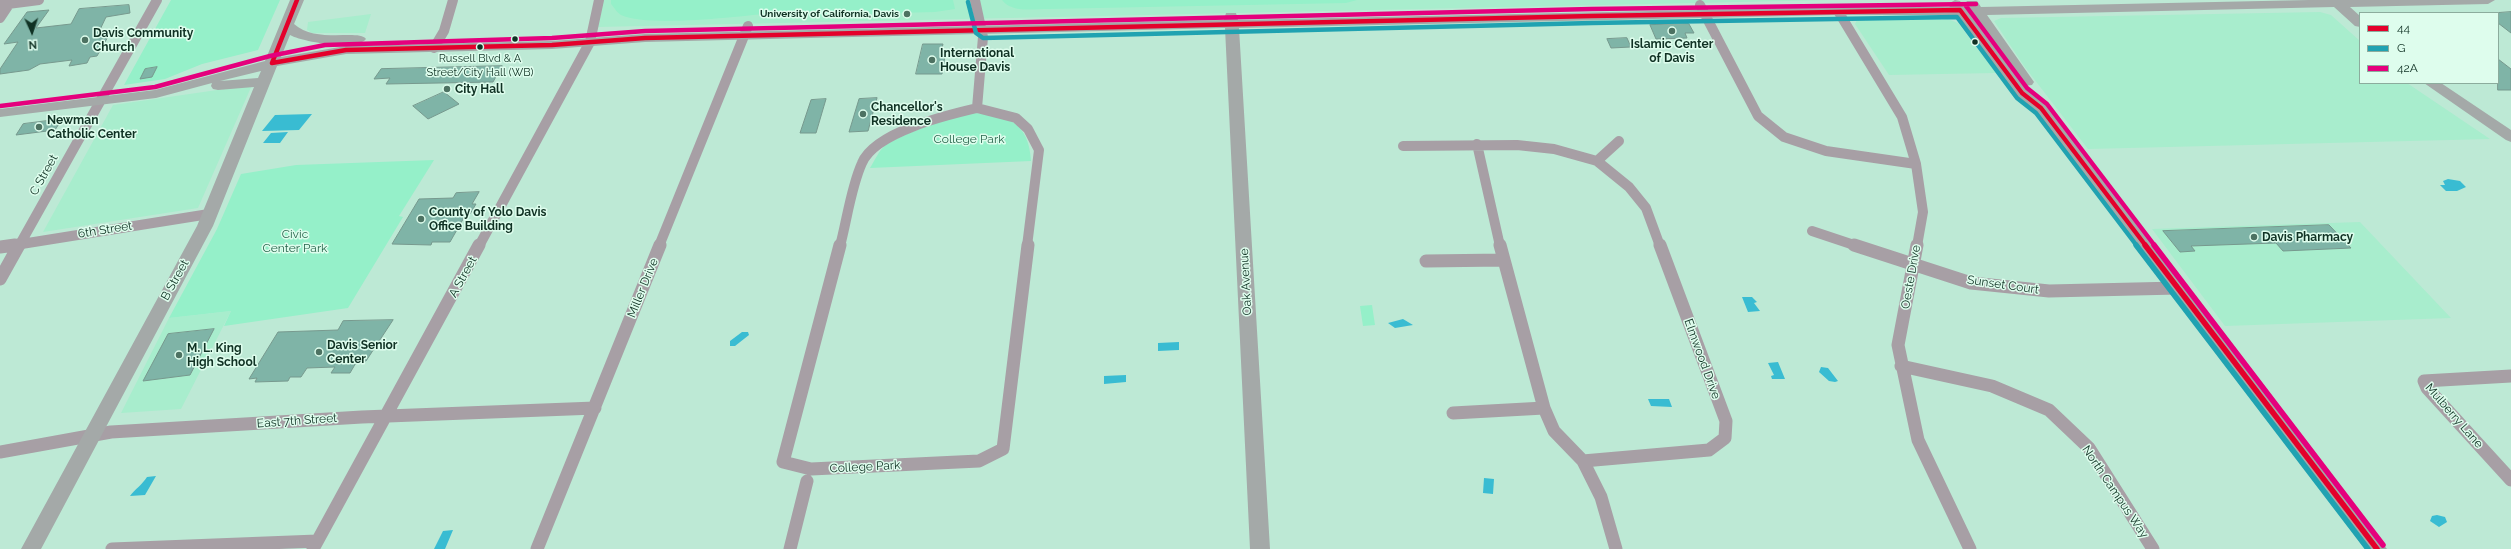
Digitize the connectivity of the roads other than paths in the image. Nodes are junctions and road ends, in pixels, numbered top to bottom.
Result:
1 (39, 0) edge
2 (157, 0) edge
3 (297, 0) edge
4 (453, 0) edge
5 (599, 0) edge
6 (975, 0) edge
7 (1936, 0) edge
8 (2488, 0) edge
9 (1865, 1) edge
10 (2335, 2) edge
11 (7, 3) edge
12 (1956, 5) edge
13 (1973, 5) edge
14 (1702, 9) junction
15 (1838, 11) junction
16 (1376, 12) junction
17 (0, 18) edge
18 (1231, 20) junction
19 (1342, 22) junction
20 (2359, 22) edge
21 (287, 25) junction
22 (982, 27) junction
23 (746, 31) junction
24 (591, 38) junction
25 (370, 40) junction
26 (437, 43) junction
27 (273, 59) junction
28 (264, 82) junction
29 (198, 84) junction
30 (2432, 84) edge
31 (96, 100) junction
32 (2038, 103) junction
33 (977, 108) junction
34 (0, 113) edge
35 (2511, 137) edge
36 (1619, 140) dead end
37 (1477, 144) junction
38 (1403, 146) dead end
39 (1597, 161) junction
40 (1916, 164) junction
41 (209, 214) junction
42 (1812, 231) dead end
43 (20, 244) junction
44 (0, 247) edge
45 (1503, 260) junction
46 (1426, 261) dead end
47 (1913, 265) junction
48 (0, 279) edge
49 (2178, 288) junction
50 (1901, 366) junction
51 (2511, 376) edge
52 (595, 408) junction
53 (1544, 408) junction
54 (1453, 413) dead end
55 (387, 416) junction
56 (92, 435) junction
57 (0, 452) edge
58 (1583, 461) junction
59 (2511, 480) edge
60 (807, 481) dead end
61 (315, 545) edge
62 (31, 549) edge
63 (112, 549) edge
64 (536, 549) edge
65 (790, 549) edge
66 (1260, 549) edge
67 (1616, 549) edge
68 (1970, 549) edge
69 (2153, 549) edge
70 (2377, 549) edge

1 - 11 street
2 - 31 street, C Street
3 - 21 main road, B Street
4 - 26 street
5 - 24 street, A Street
6 - 22 street
7 - 9 main road
8 - 10 main road
9 - 14 main road
10 - 13 main road
10 - 20 main road
11 - 17 street
12 - 13 main road
12 - 15 main road
12 - 32 main road
13 - 32 main road
14 - 15 main road
14 - 16 main road
14 - 19 main road
14 - 40 street
15 - 40 street, Oeste Drive
16 - 18 main road
16 - 19 main road
18 - 19 main road
18 - 22 main road
18 - 66 main road, Oak Avenue
21 - 25 main road
21 - 27 main road, B Street
22 - 23 main road
22 - 33 street
23 - 24 main road
23 - 52 street, Miller Drive
24 - 26 main road
24 - 55 street, A Street
25 - 26 main road
25 - 27 main road
26 - 27 main road
27 - 28 main road, B Street
27 - 29 main road
27 - 31 main road
28 - 29 main road
28 - 41 main road, B Street
29 - 31 main road
30 - 35 main road
31 - 34 main road
31 - 43 street, C Street
32 - 49 main road
33 - 33 street, College Park
36 - 39 street
37 - 38 street, Elmwood Drive
37 - 39 street, Elmwood Drive
37 - 45 street
39 - 58 street, Elmwood Drive
40 - 47 street, Oeste Drive
41 - 43 street, 6th Street
41 - 56 main road, B Street
42 - 47 street, Sunset Court
43 - 44 street, 6th Street
43 - 48 street, C Street
45 - 46 street
45 - 53 street
47 - 49 street, Sunset Court
47 - 50 street, Oeste Drive
49 - 70 main road
50 - 68 street, Oeste Drive
50 - 69 street, North Campus Way
51 - 59 street, Mulberry Lane
52 - 55 street, East 7th Street
52 - 64 street, Miller Drive
53 - 54 street
53 - 58 street
55 - 56 street, East 7th Street
55 - 61 street, A Street
56 - 57 street, East 7th Street
56 - 62 main road, B Street
58 - 67 street
60 - 65 street
61 - 63 street

